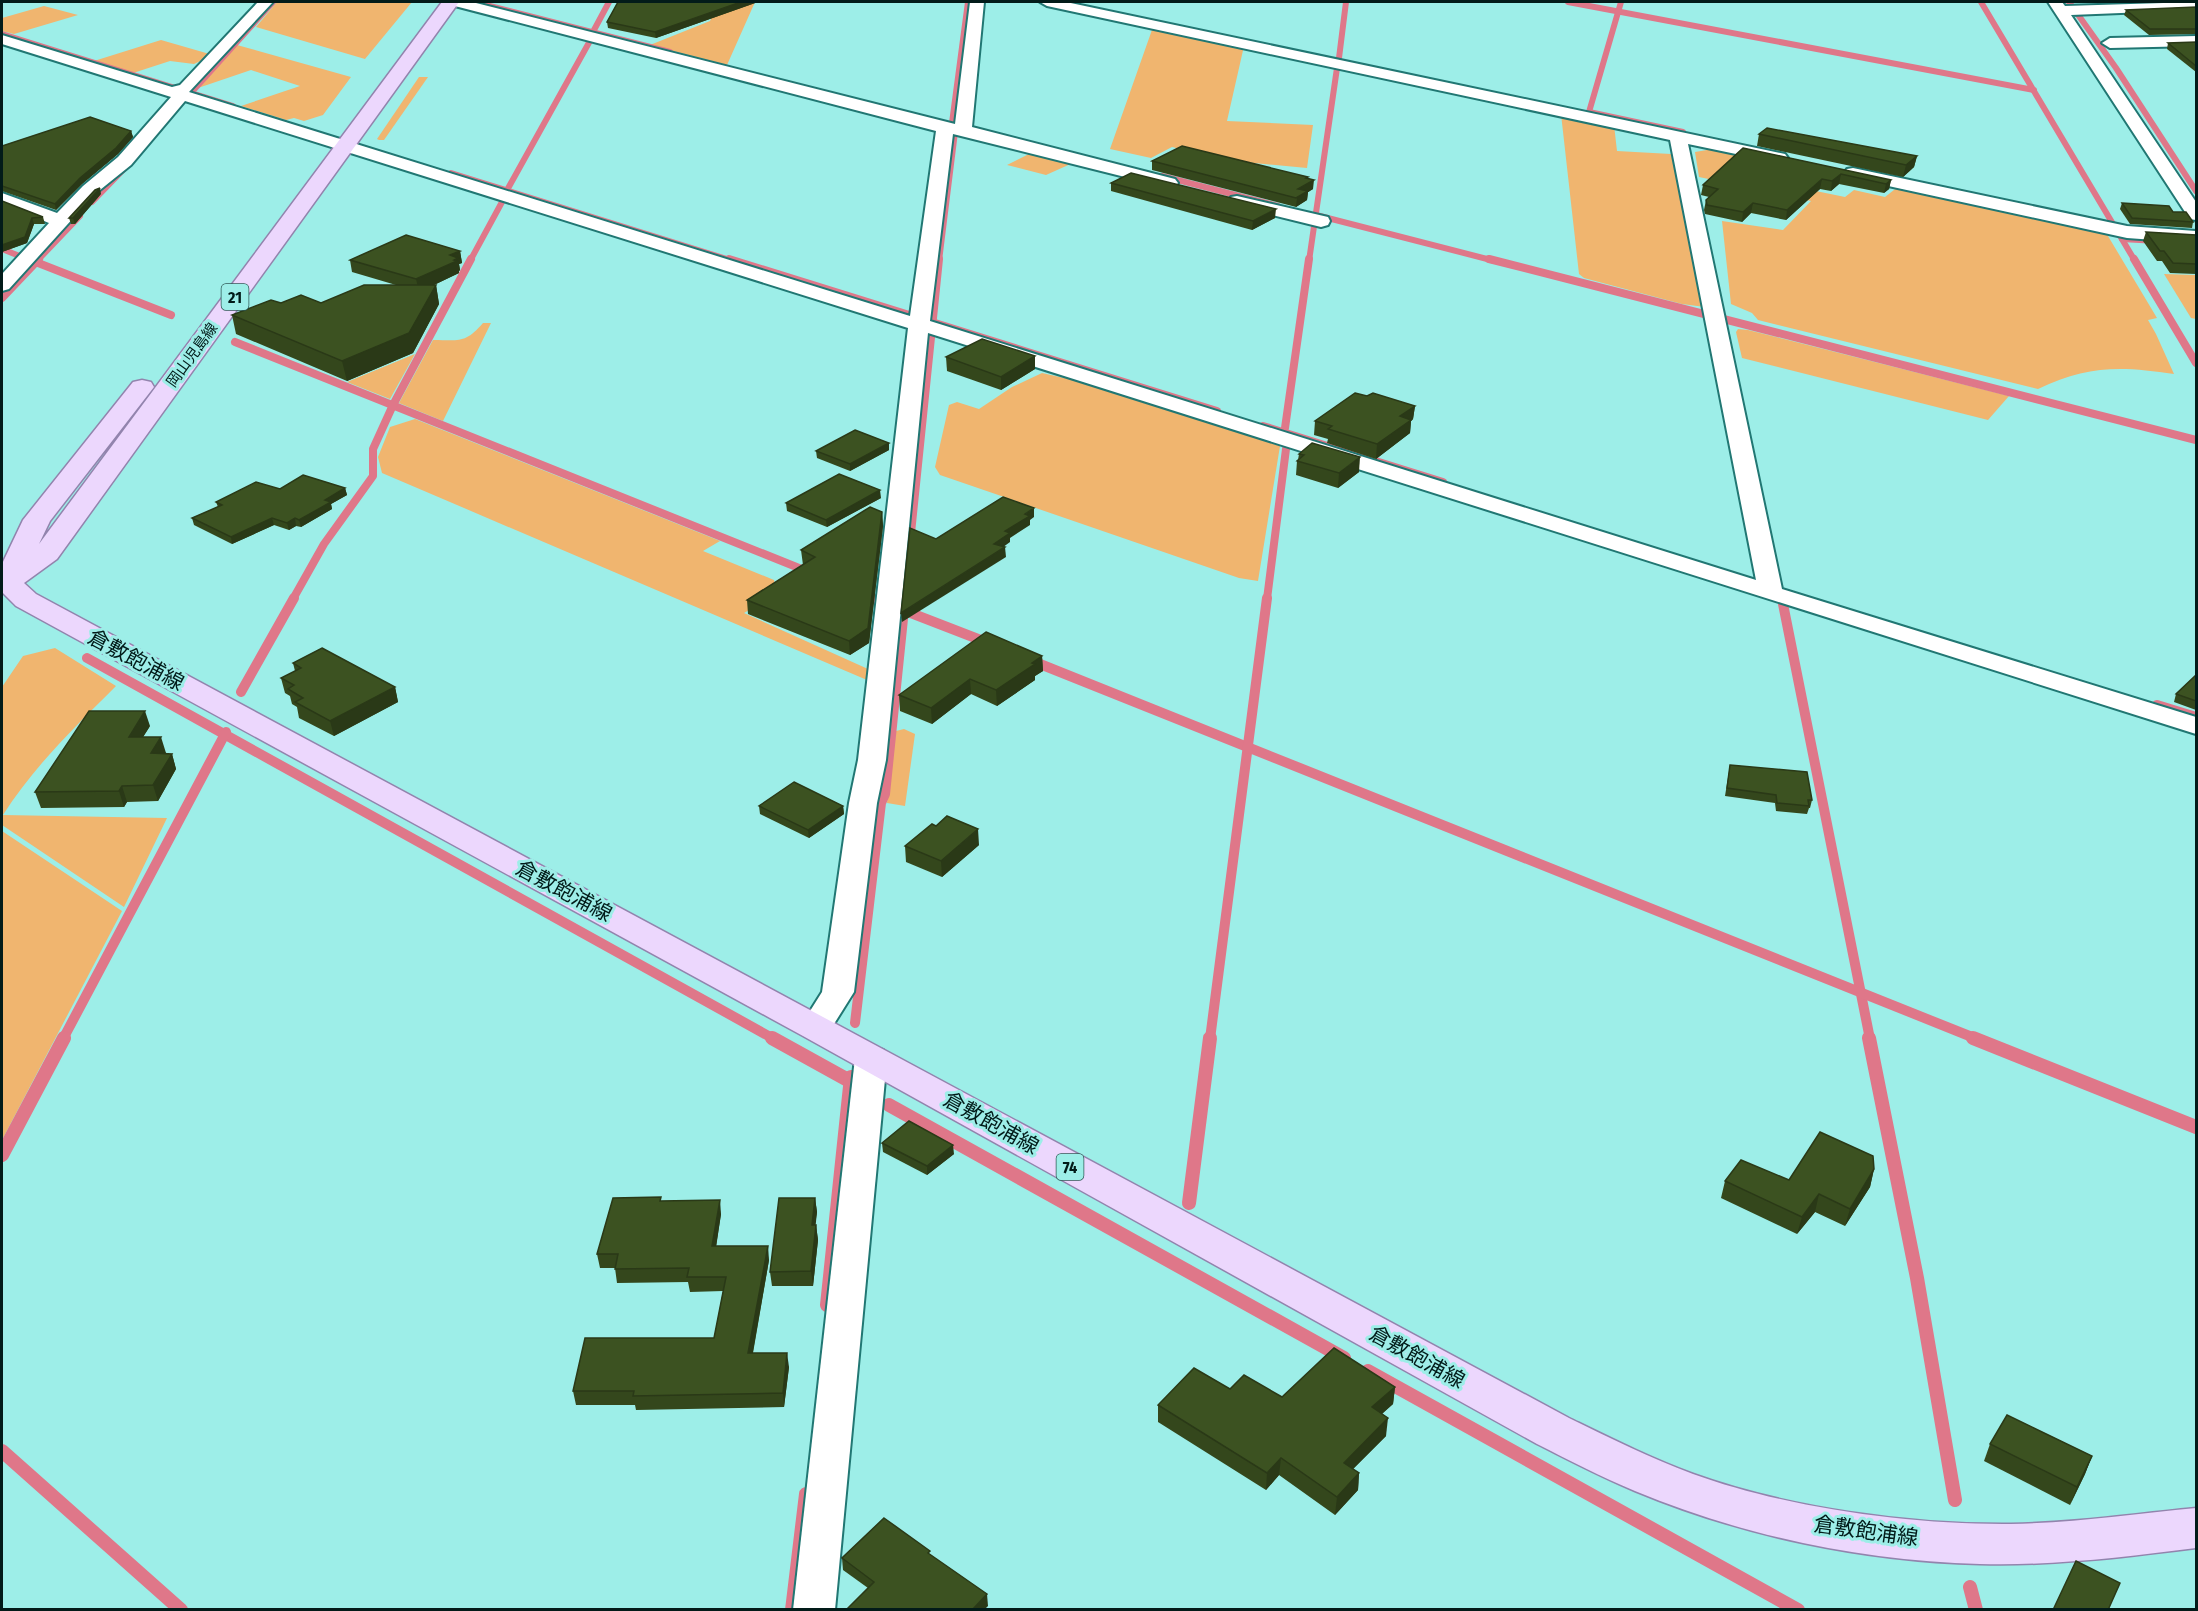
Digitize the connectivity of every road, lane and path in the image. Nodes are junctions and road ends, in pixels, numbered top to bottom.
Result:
1 (266, 2) edge
2 (430, 2) edge
3 (450, 2) edge
4 (456, 2) edge
5 (977, 2) edge
6 (1047, 2) edge
7 (2196, 6) edge
8 (2066, 8) edge
9 (2, 39) edge
10 (2196, 41) edge
11 (2110, 43) dead end
12 (179, 91) junction
13 (958, 128) junction
14 (1678, 136) junction
15 (336, 145) junction
16 (1795, 161) edge
17 (1842, 171) edge
18 (1191, 189) edge
19 (1222, 197) edge
20 (2, 198) edge
21 (2196, 215) edge
22 (1317, 219) dead end
23 (60, 221) junction
24 (2196, 237) edge
25 (2, 285) edge
26 (925, 324) junction
27 (4, 587) edge
28 (1770, 588) junction
29 (2196, 726) edge
30 (816, 1028) junction
31 (871, 1058) junction
32 (2196, 1528) edge
33 (814, 1610) edge

1 - 12 street
2 - 15 main road, 岡山児島線 / 21
3 - 15 main road, 岡山児島線 / 21
4 - 13 street
5 - 13 street
6 - 14 street
7 - 8 street
8 - 21 street
9 - 12 street
10 - 11 street
12 - 15 street
12 - 23 street
13 - 18 street
13 - 26 street
14 - 16 street
14 - 28 street
15 - 26 street
15 - 27 main road, 岡山児島線 / 21
17 - 24 street
19 - 22 street
20 - 23 street
23 - 25 street
26 - 28 street
26 - 30 street
27 - 30 main road, 倉敷飽浦線 / 74
28 - 29 street
30 - 31 main road, 倉敷飽浦線 / 74
31 - 32 main road, 倉敷飽浦線 / 74
31 - 33 street

